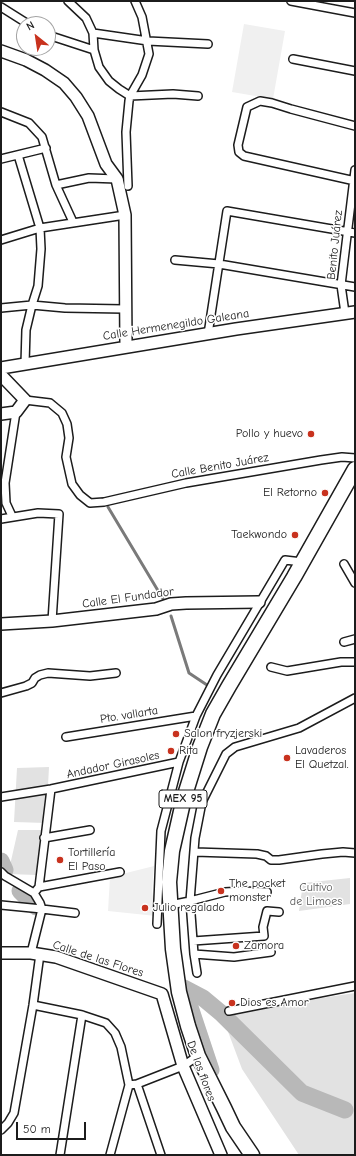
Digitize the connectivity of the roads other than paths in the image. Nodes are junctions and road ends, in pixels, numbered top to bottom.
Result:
1 (68, 1) edge
2 (135, 1) edge
3 (291, 1) edge
4 (1, 7) edge
5 (355, 14) edge
6 (16, 16) edge
7 (93, 33) junction
8 (56, 38) edge
9 (148, 41) junction
10 (208, 44) dead end
11 (94, 50) junction
12 (1, 51) edge
13 (293, 60) dead end
14 (355, 71) edge
15 (130, 96) junction
16 (198, 96) dead end
17 (1, 112) edge
18 (355, 126) edge
19 (46, 148) junction
20 (18, 155) junction
21 (1, 159) edge
22 (355, 170) edge
23 (117, 179) junction
24 (354, 181) edge
25 (56, 185) junction
26 (125, 215) junction
27 (73, 222) junction
28 (40, 228) junction
29 (351, 233) edge
30 (1, 240) edge
31 (175, 260) dead end
32 (219, 264) junction
33 (341, 285) junction
34 (355, 287) edge
35 (32, 305) junction
36 (1, 308) edge
37 (124, 309) junction
38 (350, 312) edge
39 (208, 334) junction
40 (126, 346) junction
41 (25, 364) junction
42 (1, 368) edge
43 (1, 375) edge
44 (25, 400) junction
45 (16, 412) junction
46 (1, 414) edge
47 (355, 458) edge
48 (355, 469) edge
49 (12, 516) junction
50 (1, 519) edge
51 (302, 562) junction
52 (344, 564) dead end
53 (355, 583) edge
54 (259, 602) junction
55 (52, 621) junction
56 (1, 624) edge
57 (355, 639) edge
58 (344, 642) dead end
59 (355, 662) edge
60 (271, 667) dead end
61 (116, 674) dead end
62 (1, 693) edge
63 (355, 698) edge
64 (196, 716) junction
65 (66, 737) dead end
66 (179, 762) junction
67 (51, 789) junction
68 (1, 797) edge
69 (90, 830) dead end
70 (44, 838) junction
71 (195, 852) junction
72 (355, 853) edge
73 (120, 872) dead end
74 (3, 874) edge
75 (39, 887) junction
76 (267, 892) dead end
77 (34, 893) junction
78 (190, 901) junction
79 (170, 904) junction
80 (1, 905) edge
81 (42, 910) junction
82 (279, 912) dead end
83 (75, 913) dead end
84 (158, 924) dead end
85 (193, 941) junction
86 (271, 952) dead end
87 (1, 953) edge
88 (36, 953) junction
89 (194, 954) junction
90 (197, 973) dead end
91 (355, 986) edge
92 (162, 994) joint
93 (33, 1005) junction
94 (229, 1011) dead end
95 (82, 1015) junction
96 (198, 1056) junction
97 (183, 1066) junction
98 (137, 1084) junction
99 (129, 1085) junction
100 (1, 1130) edge
101 (60, 1155) edge
102 (110, 1155) edge
103 (160, 1155) edge
104 (221, 1155) edge
105 (252, 1155) edge

1 - 7 street
2 - 9 street
3 - 5 street
4 - 6 street
7 - 9 street
7 - 11 street
8 - 11 street
9 - 10 street
9 - 15 street
11 - 15 street
12 - 23 street
13 - 14 street
15 - 16 street
15 - 23 street
17 - 19 street
18 - 24 street
19 - 20 street
19 - 25 street
20 - 21 street
20 - 28 street
22 - 24 street, Benito Juárez
23 - 25 street
23 - 26 street
24 - 29 street, Benito Juárez
25 - 27 street
26 - 27 street
26 - 37 street
27 - 28 street
28 - 30 street
28 - 35 street
29 - 32 street
29 - 33 street, Benito Juárez
31 - 32 street
32 - 33 street
32 - 39 street
33 - 34 street
33 - 38 street, Benito Juárez
35 - 36 street
35 - 37 street
35 - 41 street
37 - 40 street
38 - 39 street, Calle Hermenegildo Galeana
39 - 40 street, Calle Hermenegildo Galeana
40 - 41 street, Calle Hermenegildo Galeana
41 - 42 street, Calle Hermenegildo Galeana
43 - 44 street
44 - 45 street
44 - 47 street, Calle Benito Juárez
45 - 46 street
45 - 49 street
48 - 51 highway, MEX 95
49 - 50 street
49 - 55 street
51 - 54 street
51 - 79 highway, MEX 95
52 - 53 street
54 - 55 street, Calle El Fundador
54 - 64 street
55 - 56 street, Calle El Fundador
57 - 58 street
59 - 60 street
61 - 62 street
63 - 71 street
64 - 65 street, Pto. vallarta
64 - 66 street
66 - 67 street, Andador Girasoles
66 - 84 street
67 - 68 street, Andador Girasoles
67 - 70 street
69 - 70 street
70 - 75 street
71 - 72 street
71 - 78 street
73 - 75 street
74 - 77 street
75 - 77 street
76 - 78 street
77 - 81 street
78 - 79 street
78 - 85 street
79 - 96 highway, MEX 95
80 - 81 street
81 - 83 street
81 - 88 street
82 - 85 street
85 - 89 street
86 - 89 street
87 - 88 street, Calle de las Flores
88 - 92 street, Calle de las Flores
88 - 93 street
89 - 90 street
91 - 94 street
92 - 97 street, De las flores
93 - 95 street
93 - 100 street
95 - 99 street
95 - 101 street
96 - 97 street
96 - 105 highway, MEX 95
97 - 98 street
97 - 104 street, De las flores
98 - 99 street
98 - 103 street
99 - 102 street

